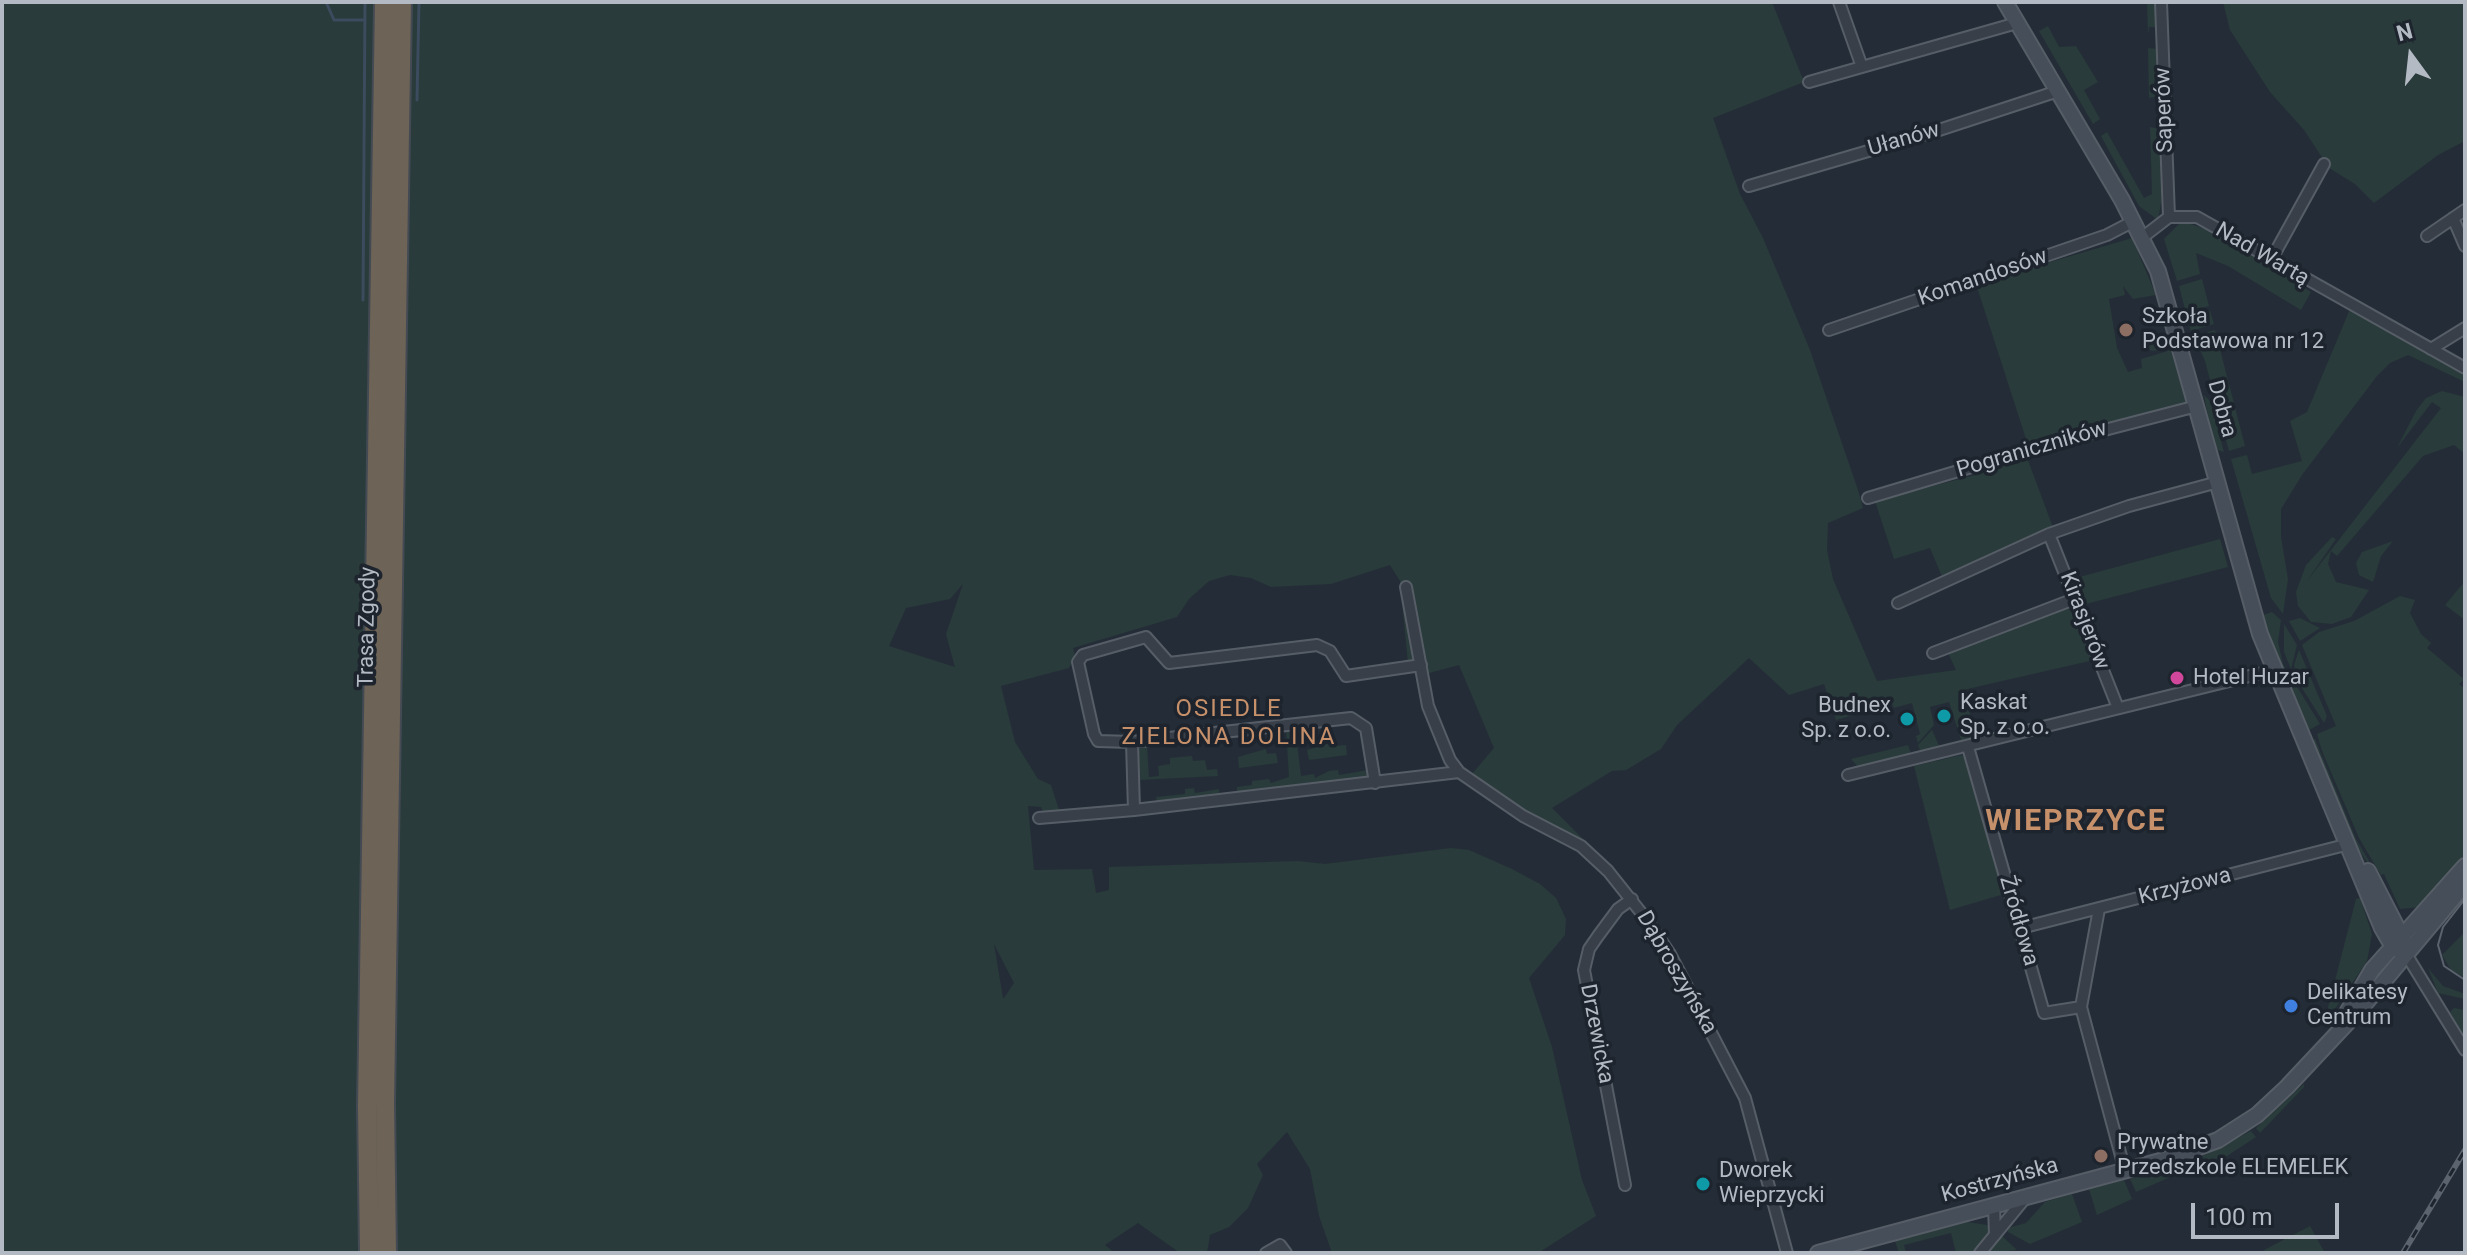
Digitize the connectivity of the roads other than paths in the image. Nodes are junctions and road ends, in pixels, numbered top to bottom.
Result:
1 (384, 2) edge
2 (402, 2) edge
3 (1839, 2) edge
4 (2005, 2) edge
5 (2161, 2) edge
6 (2017, 23) junction
7 (1862, 67) junction
8 (1809, 82) dead end
9 (2058, 91) junction
10 (2324, 164) dead end
11 (1749, 186) dead end
12 (2465, 210) edge
13 (2169, 217) junction
14 (2453, 218) junction
15 (2134, 221) junction
16 (2427, 236) dead end
17 (2143, 237) junction
18 (2465, 246) edge
19 (2271, 260) junction
20 (2465, 328) edge
21 (1829, 330) dead end
22 (2431, 349) junction
23 (2465, 368) edge
24 (2197, 406) junction
25 (2218, 482) junction
26 (1868, 498) dead end
27 (2049, 534) junction
28 (1406, 587) dead end
29 (2077, 598) junction
30 (1898, 603) dead end
31 (1933, 653) dead end
32 (1421, 665) junction
33 (2274, 670) junction
34 (2118, 708) junction
35 (1132, 742) junction
36 (1968, 747) junction
37 (1459, 772) junction
38 (1848, 775) dead end
39 (1375, 783) junction
40 (1134, 810) junction
41 (1039, 818) dead end
42 (2350, 846) junction
43 (2465, 866) edge
44 (2465, 884) edge
45 (1632, 899) junction
46 (2099, 909) junction
47 (2021, 928) junction
48 (2400, 945) junction
49 (2081, 1007) junction
50 (2465, 1050) edge
51 (2125, 1171) junction
52 (1625, 1185) dead end
53 (2026, 1197) junction
54 (1994, 1206) junction
55 (1995, 1235) junction
56 (369, 1253) edge
57 (387, 1253) edge
58 (1266, 1253) edge
59 (1286, 1253) edge
60 (1787, 1253) edge
61 (1818, 1253) edge
62 (1980, 1253) edge

1 - 56 highway, Trasa Zgody
2 - 57 highway, Trasa Zgody
3 - 7 street
4 - 6 street, Dobra
5 - 13 street, Saperów
6 - 7 street
6 - 9 street, Dobra
7 - 8 street
9 - 11 street, Ułanów
9 - 15 street, Dobra
10 - 19 street
12 - 14 street
13 - 17 street
13 - 19 street, Nad Wartą
14 - 16 street
14 - 18 street
15 - 17 street, Dobra
15 - 21 street, Komandosów
17 - 24 street, Dobra
19 - 22 street, Nad Wartą
20 - 22 street
22 - 23 street, Nad Wartą
24 - 25 street, Dobra
24 - 26 street, Pograniczników
25 - 27 street
25 - 33 street, Dobra
27 - 29 street, Kirasjerów
27 - 30 street
28 - 32 street, Dąbroszyńska
29 - 31 street
29 - 34 street, Kirasjerów
32 - 35 street
32 - 37 street, Dąbroszyńska
33 - 34 street
33 - 42 street, Dobra
34 - 36 street
35 - 39 street
35 - 40 street
36 - 38 street
36 - 47 street, Źródłowa
37 - 39 street
37 - 45 street, Dąbroszyńska
39 - 40 street
40 - 41 street
42 - 46 street, Krzyżowa
42 - 48 street, Dobra
43 - 48 street, Kostrzyńska
44 - 48 street, Kostrzyńska
45 - 52 street, Drzewicka
45 - 60 street, Dąbroszyńska
46 - 47 street, Krzyżowa
46 - 49 street
47 - 49 street, Źródłowa
48 - 50 street
48 - 51 street, Kostrzyńska
49 - 51 street
51 - 53 street, Kostrzyńska
53 - 54 street, Kostrzyńska
53 - 55 street
54 - 55 street
54 - 61 street, Kostrzyńska
55 - 62 street
58 - 59 street

